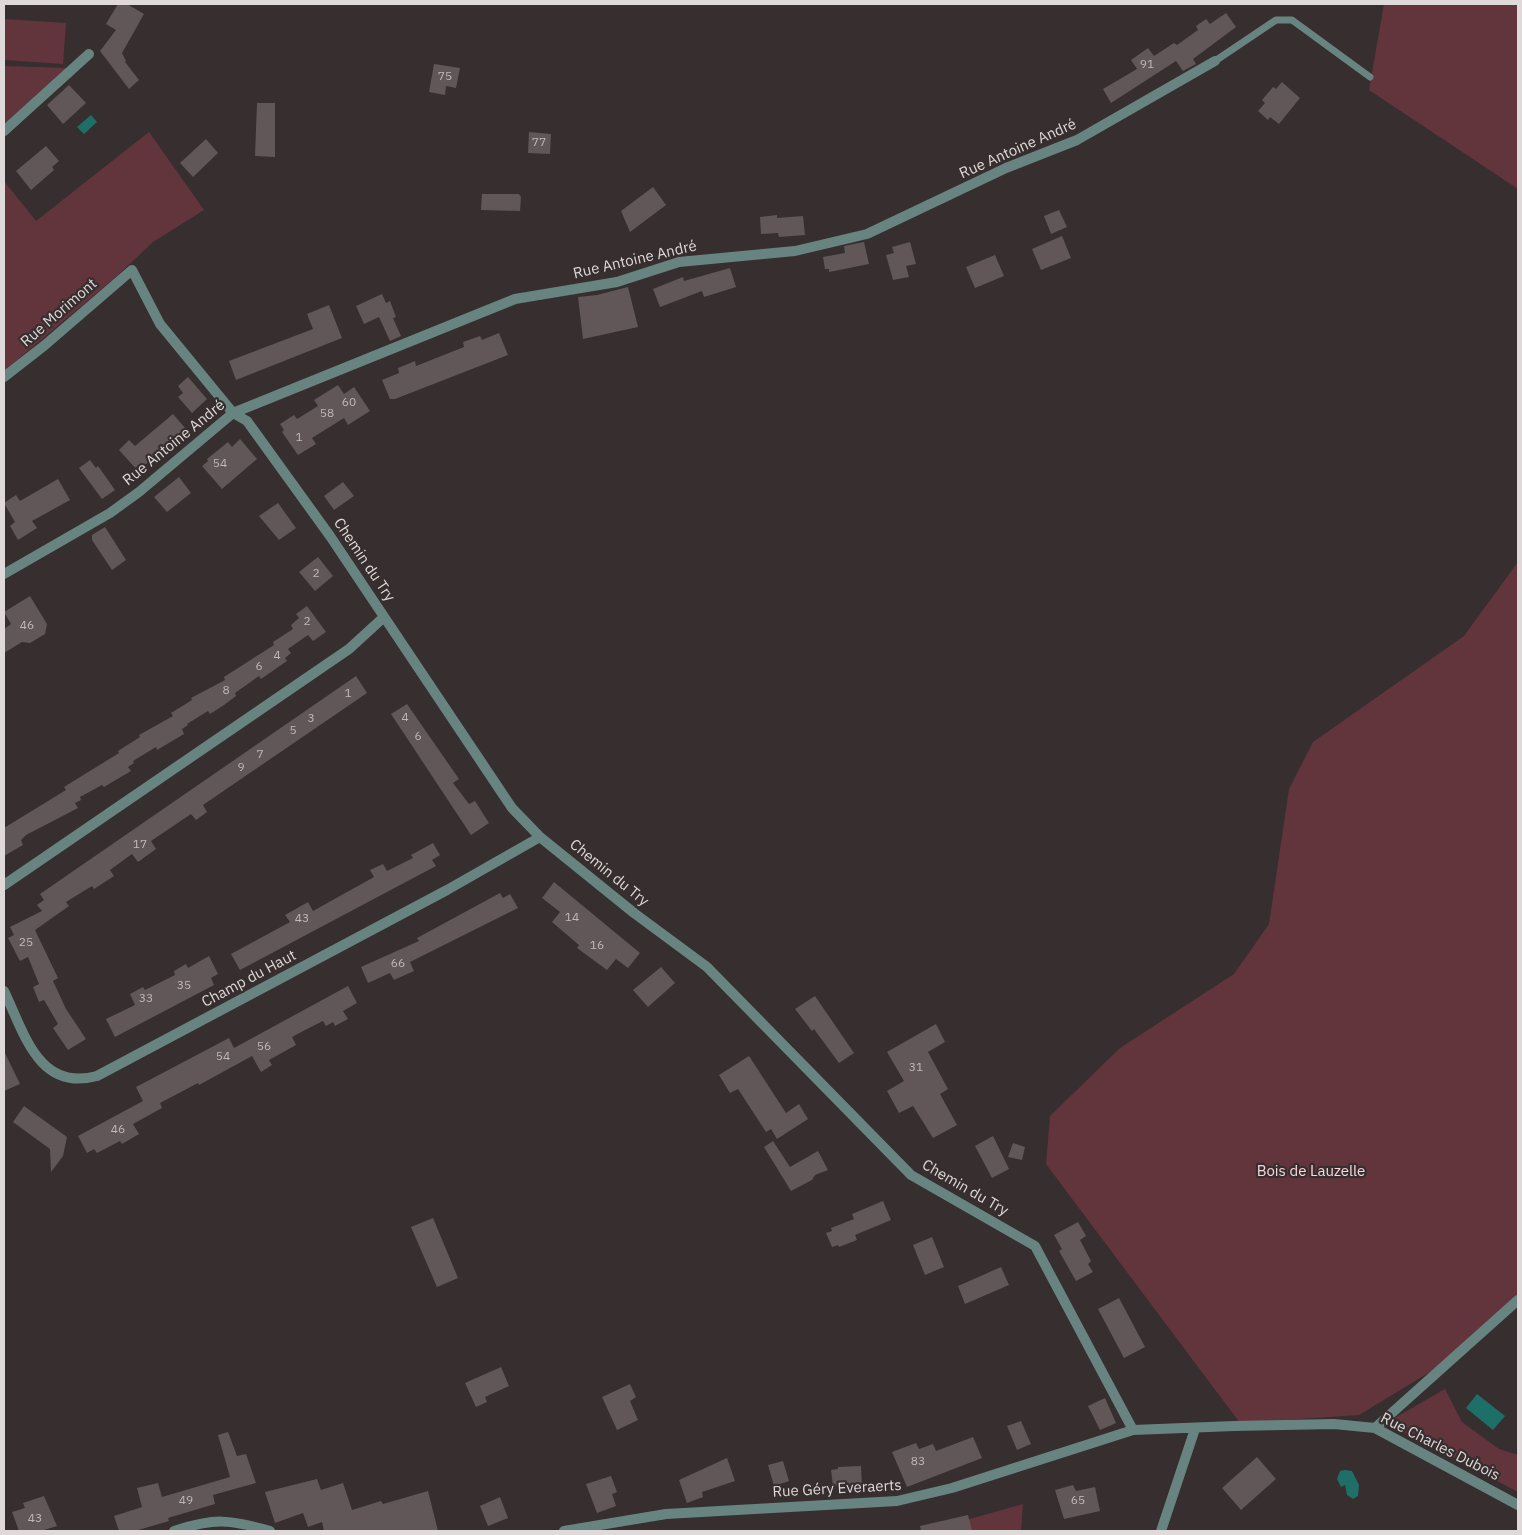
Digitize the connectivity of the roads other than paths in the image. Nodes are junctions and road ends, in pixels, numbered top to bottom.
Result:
1 (89, 54) dead end
2 (1214, 61) joint
3 (1370, 77) dead end
4 (4, 131) edge
5 (132, 270) joint
6 (4, 378) edge
7 (233, 413) junction
8 (4, 574) edge
9 (384, 617) junction
10 (540, 837) junction
11 (4, 885) edge
12 (4, 991) edge
13 (1518, 1300) edge
14 (1375, 1428) junction
15 (1195, 1429) junction
16 (1133, 1430) junction
17 (1518, 1505) edge
18 (174, 1531) edge
19 (270, 1531) edge
20 (564, 1531) edge
21 (1161, 1531) edge

1 - 4 street
2 - 3 lane
2 - 7 street, Rue Antoine André
5 - 6 street, Rue Morimont
5 - 7 street, Chemin du Try
7 - 8 street, Rue Antoine André
7 - 9 street, Chemin du Try
9 - 10 street, Chemin du Try
9 - 11 street
10 - 12 street, Champ du Haut
10 - 16 street, Chemin du Try
13 - 14 street
14 - 15 street, Rue Charles Dubois
14 - 17 street, Rue Charles Dubois
15 - 16 street, Rue Charles Dubois
15 - 21 street
16 - 20 street, Rue Géry Everaerts
18 - 19 street

